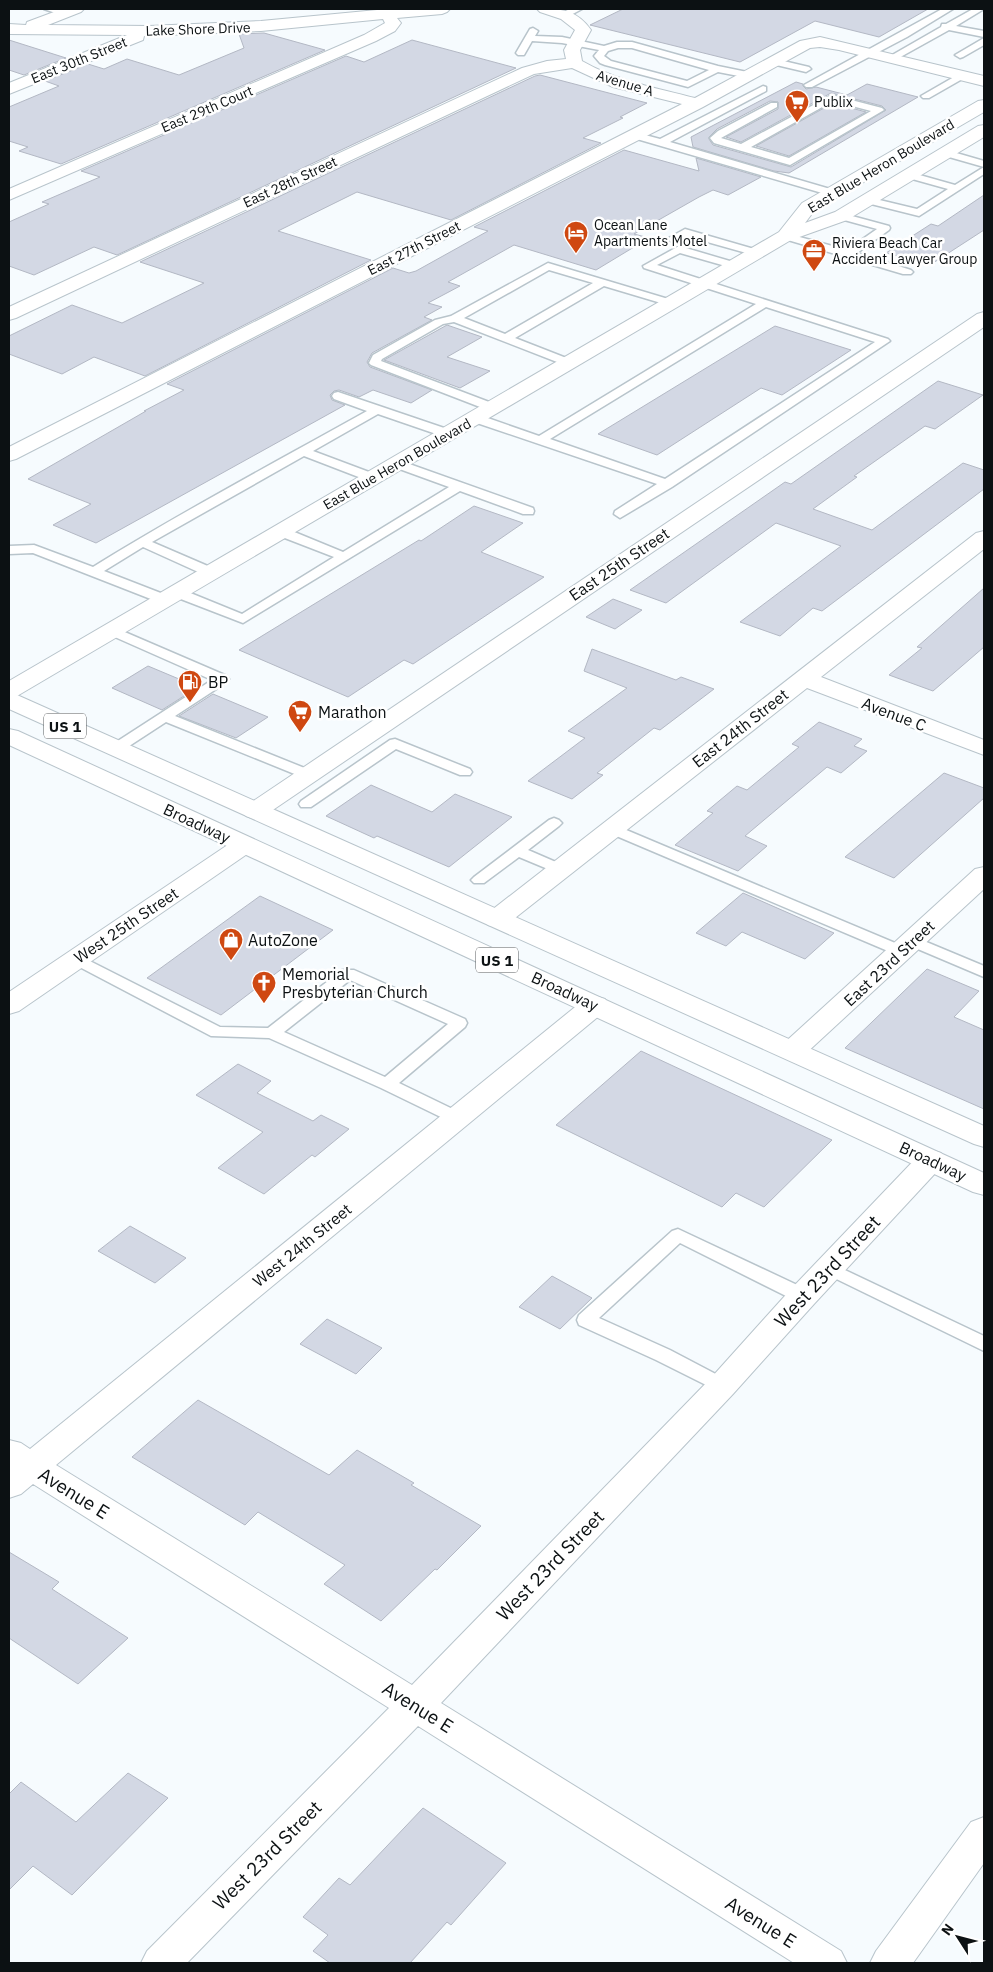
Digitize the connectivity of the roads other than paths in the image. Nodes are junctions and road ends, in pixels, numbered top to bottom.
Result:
1 (49, 9) edge
2 (442, 9) edge
3 (545, 9) edge
4 (948, 9) edge
5 (979, 9) edge
6 (70, 11) edge
7 (386, 11) edge
8 (570, 12) edge
9 (926, 22) junction
10 (948, 26) junction
11 (16, 29) edge
12 (149, 32) junction
13 (984, 34) edge
14 (984, 41) edge
15 (576, 42) junction
16 (605, 49) junction
17 (521, 53) dead end
18 (870, 53) junction
19 (960, 55) dead end
20 (892, 58) junction
21 (774, 62) junction
22 (576, 63) junction
23 (717, 69) junction
24 (806, 70) dead end
25 (749, 75) junction
26 (976, 78) edge
27 (809, 85) dead end
28 (9, 89) edge
29 (763, 89) dead end
30 (926, 96) dead end
31 (693, 105) junction
32 (774, 105) dead end
33 (984, 105) edge
34 (717, 114) junction
35 (984, 130) edge
36 (634, 135) junction
37 (661, 143) junction
38 (742, 148) junction
39 (946, 153) junction
40 (984, 164) edge
41 (984, 170) edge
42 (909, 175) junction
43 (955, 188) junction
44 (833, 193) junction
45 (9, 195) edge
46 (867, 200) junction
47 (841, 216) junction
48 (898, 221) dead end
49 (885, 228) junction
50 (786, 236) junction
51 (672, 239) dead end
52 (757, 253) junction
53 (849, 254) junction
54 (736, 266) junction
55 (907, 272) dead end
56 (603, 282) junction
57 (705, 283) junction
58 (671, 303) junction
59 (765, 303) junction
60 (9, 314) edge
61 (455, 318) junction
62 (984, 318) edge
63 (506, 338) junction
64 (570, 363) junction
65 (338, 396) dead end
66 (377, 410) junction
67 (484, 413) junction
68 (449, 434) junction
69 (540, 440) junction
70 (301, 451) junction
71 (9, 455) edge
72 (398, 464) junction
73 (373, 478) junction
74 (668, 484) junction
75 (459, 486) junction
76 (528, 512) dead end
77 (620, 514) dead end
78 (282, 532) junction
79 (984, 538) edge
80 (142, 542) junction
81 (9, 550) edge
82 (345, 557) junction
83 (94, 572) junction
84 (212, 573) junction
85 (172, 597) junction
86 (113, 631) junction
87 (804, 679) junction
88 (9, 692) edge
89 (9, 700) edge
90 (165, 717) junction
91 (370, 732) junction
92 (9, 736) edge
93 (395, 743) junction
94 (115, 748) junction
95 (984, 748) edge
96 (465, 772) dead end
97 (307, 774) junction
98 (306, 804) dead end
99 (255, 811) junction
100 (554, 823) dead end
101 (612, 829) junction
102 (244, 845) junction
103 (518, 851) junction
104 (560, 869) junction
105 (984, 875) edge
106 (479, 880) dead end
107 (497, 918) junction
108 (906, 946) junction
109 (76, 959) junction
110 (984, 972) edge
111 (9, 1005) edge
112 (595, 1005) junction
113 (272, 1033) junction
114 (793, 1050) junction
115 (387, 1084) junction
116 (457, 1118) junction
117 (984, 1137) edge
118 (931, 1160) junction
119 (984, 1185) edge
120 (828, 1268) junction
121 (803, 1296) junction
122 (984, 1344) edge
123 (722, 1386) junction
124 (16, 1467) edge
125 (415, 1706) junction
126 (984, 1833) edge
127 (161, 1963) edge
128 (827, 1963) edge
129 (890, 1963) edge

1 - 6 lane
2 - 7 street
3 - 8 street, Avenue A
4 - 9 lane
5 - 10 lane
6 - 11 street
7 - 12 street, Lake Shore Drive
7 - 45 street, East 29th Court
8 - 15 street, Avenue A
9 - 10 lane
9 - 18 lane
10 - 13 lane
10 - 20 lane
11 - 12 street, Lake Shore Drive
12 - 28 street, East 30th Street
14 - 19 lane
15 - 16 lane
15 - 17 lane
15 - 22 street, Avenue A
16 - 23 lane
16 - 23 lane
18 - 20 street
18 - 21 street, East 27th Street
18 - 27 lane
20 - 26 street
21 - 24 lane
21 - 25 street, East 27th Street
22 - 31 street, Avenue A
22 - 60 street, East 28th Street
23 - 25 lane
25 - 31 street, East 27th Street
26 - 30 lane
29 - 34 lane
31 - 34 lane
31 - 36 street, East 27th Street
32 - 38 lane
33 - 44 street, East Blue Heron Boulevard
34 - 37 lane
35 - 39 street, East Blue Heron Boulevard
36 - 37 lane
36 - 71 street, East 27th Street
37 - 44 lane
38 - 38 lane
39 - 40 lane
39 - 42 street, East Blue Heron Boulevard
41 - 43 lane
42 - 43 lane
42 - 46 street, East Blue Heron Boulevard
43 - 46 lane
44 - 50 street, East Blue Heron Boulevard
46 - 47 street, East Blue Heron Boulevard
47 - 49 lane
47 - 50 street, East Blue Heron Boulevard
48 - 49 lane
49 - 53 lane
50 - 52 street, East Blue Heron Boulevard
50 - 53 lane
51 - 52 lane
52 - 54 street, East Blue Heron Boulevard
53 - 55 lane
54 - 57 street, East Blue Heron Boulevard
54 - 57 lane
56 - 58 lane
56 - 61 lane
56 - 63 lane
57 - 58 street, East Blue Heron Boulevard
57 - 59 lane
58 - 64 street, East Blue Heron Boulevard
59 - 69 lane
59 - 74 lane
61 - 63 lane
61 - 67 lane
62 - 91 street, East 25th Street
63 - 64 lane
64 - 67 street, East Blue Heron Boulevard
65 - 66 lane
66 - 68 lane
66 - 70 lane
67 - 68 street, East Blue Heron Boulevard
67 - 69 lane
68 - 72 street, East Blue Heron Boulevard
69 - 74 lane
70 - 73 lane
70 - 80 lane
72 - 73 street, East Blue Heron Boulevard
72 - 75 lane
73 - 78 street, East Blue Heron Boulevard
74 - 77 lane
75 - 76 lane
75 - 82 lane
78 - 82 lane
78 - 84 street, East Blue Heron Boulevard
79 - 87 street, East 24th Street
80 - 83 lane
80 - 84 lane
81 - 83 lane
82 - 85 lane
83 - 85 lane
84 - 85 street, East Blue Heron Boulevard
85 - 86 street, East Blue Heron Boulevard
86 - 88 street, East Blue Heron Boulevard
86 - 90 lane
87 - 95 street, Avenue C
87 - 101 street, East 24th Street
89 - 94 street, US 1
90 - 94 lane
90 - 97 lane
91 - 93 lane
91 - 97 street, East 25th Street
92 - 102 street, Broadway / US 1
93 - 96 lane
93 - 98 lane
94 - 99 street, US 1
97 - 99 street, East 25th Street
99 - 107 street, US 1
100 - 103 lane
101 - 104 street, East 24th Street
101 - 108 lane
102 - 109 street, West 25th Street
102 - 112 street, Broadway / US 1
103 - 104 lane
103 - 106 lane
104 - 107 street, East 24th Street
105 - 108 street, East 23rd Street
107 - 114 street, US 1
108 - 110 lane
108 - 114 street, East 23rd Street
109 - 111 street, West 25th Street
109 - 113 lane
112 - 116 street, West 24th Street
112 - 118 street, Broadway / US 1
113 - 115 lane
113 - 115 lane
114 - 117 street, US 1
115 - 116 lane
116 - 124 street, West 24th Street
118 - 119 street, Broadway / US 1
118 - 120 street, West 23rd Street
120 - 121 street, West 23rd Street
120 - 122 lane
121 - 123 street, West 23rd Street
121 - 123 lane
123 - 125 street, West 23rd Street
124 - 125 street, Avenue E
125 - 127 street, West 23rd Street
125 - 128 street, Avenue E
126 - 129 street

